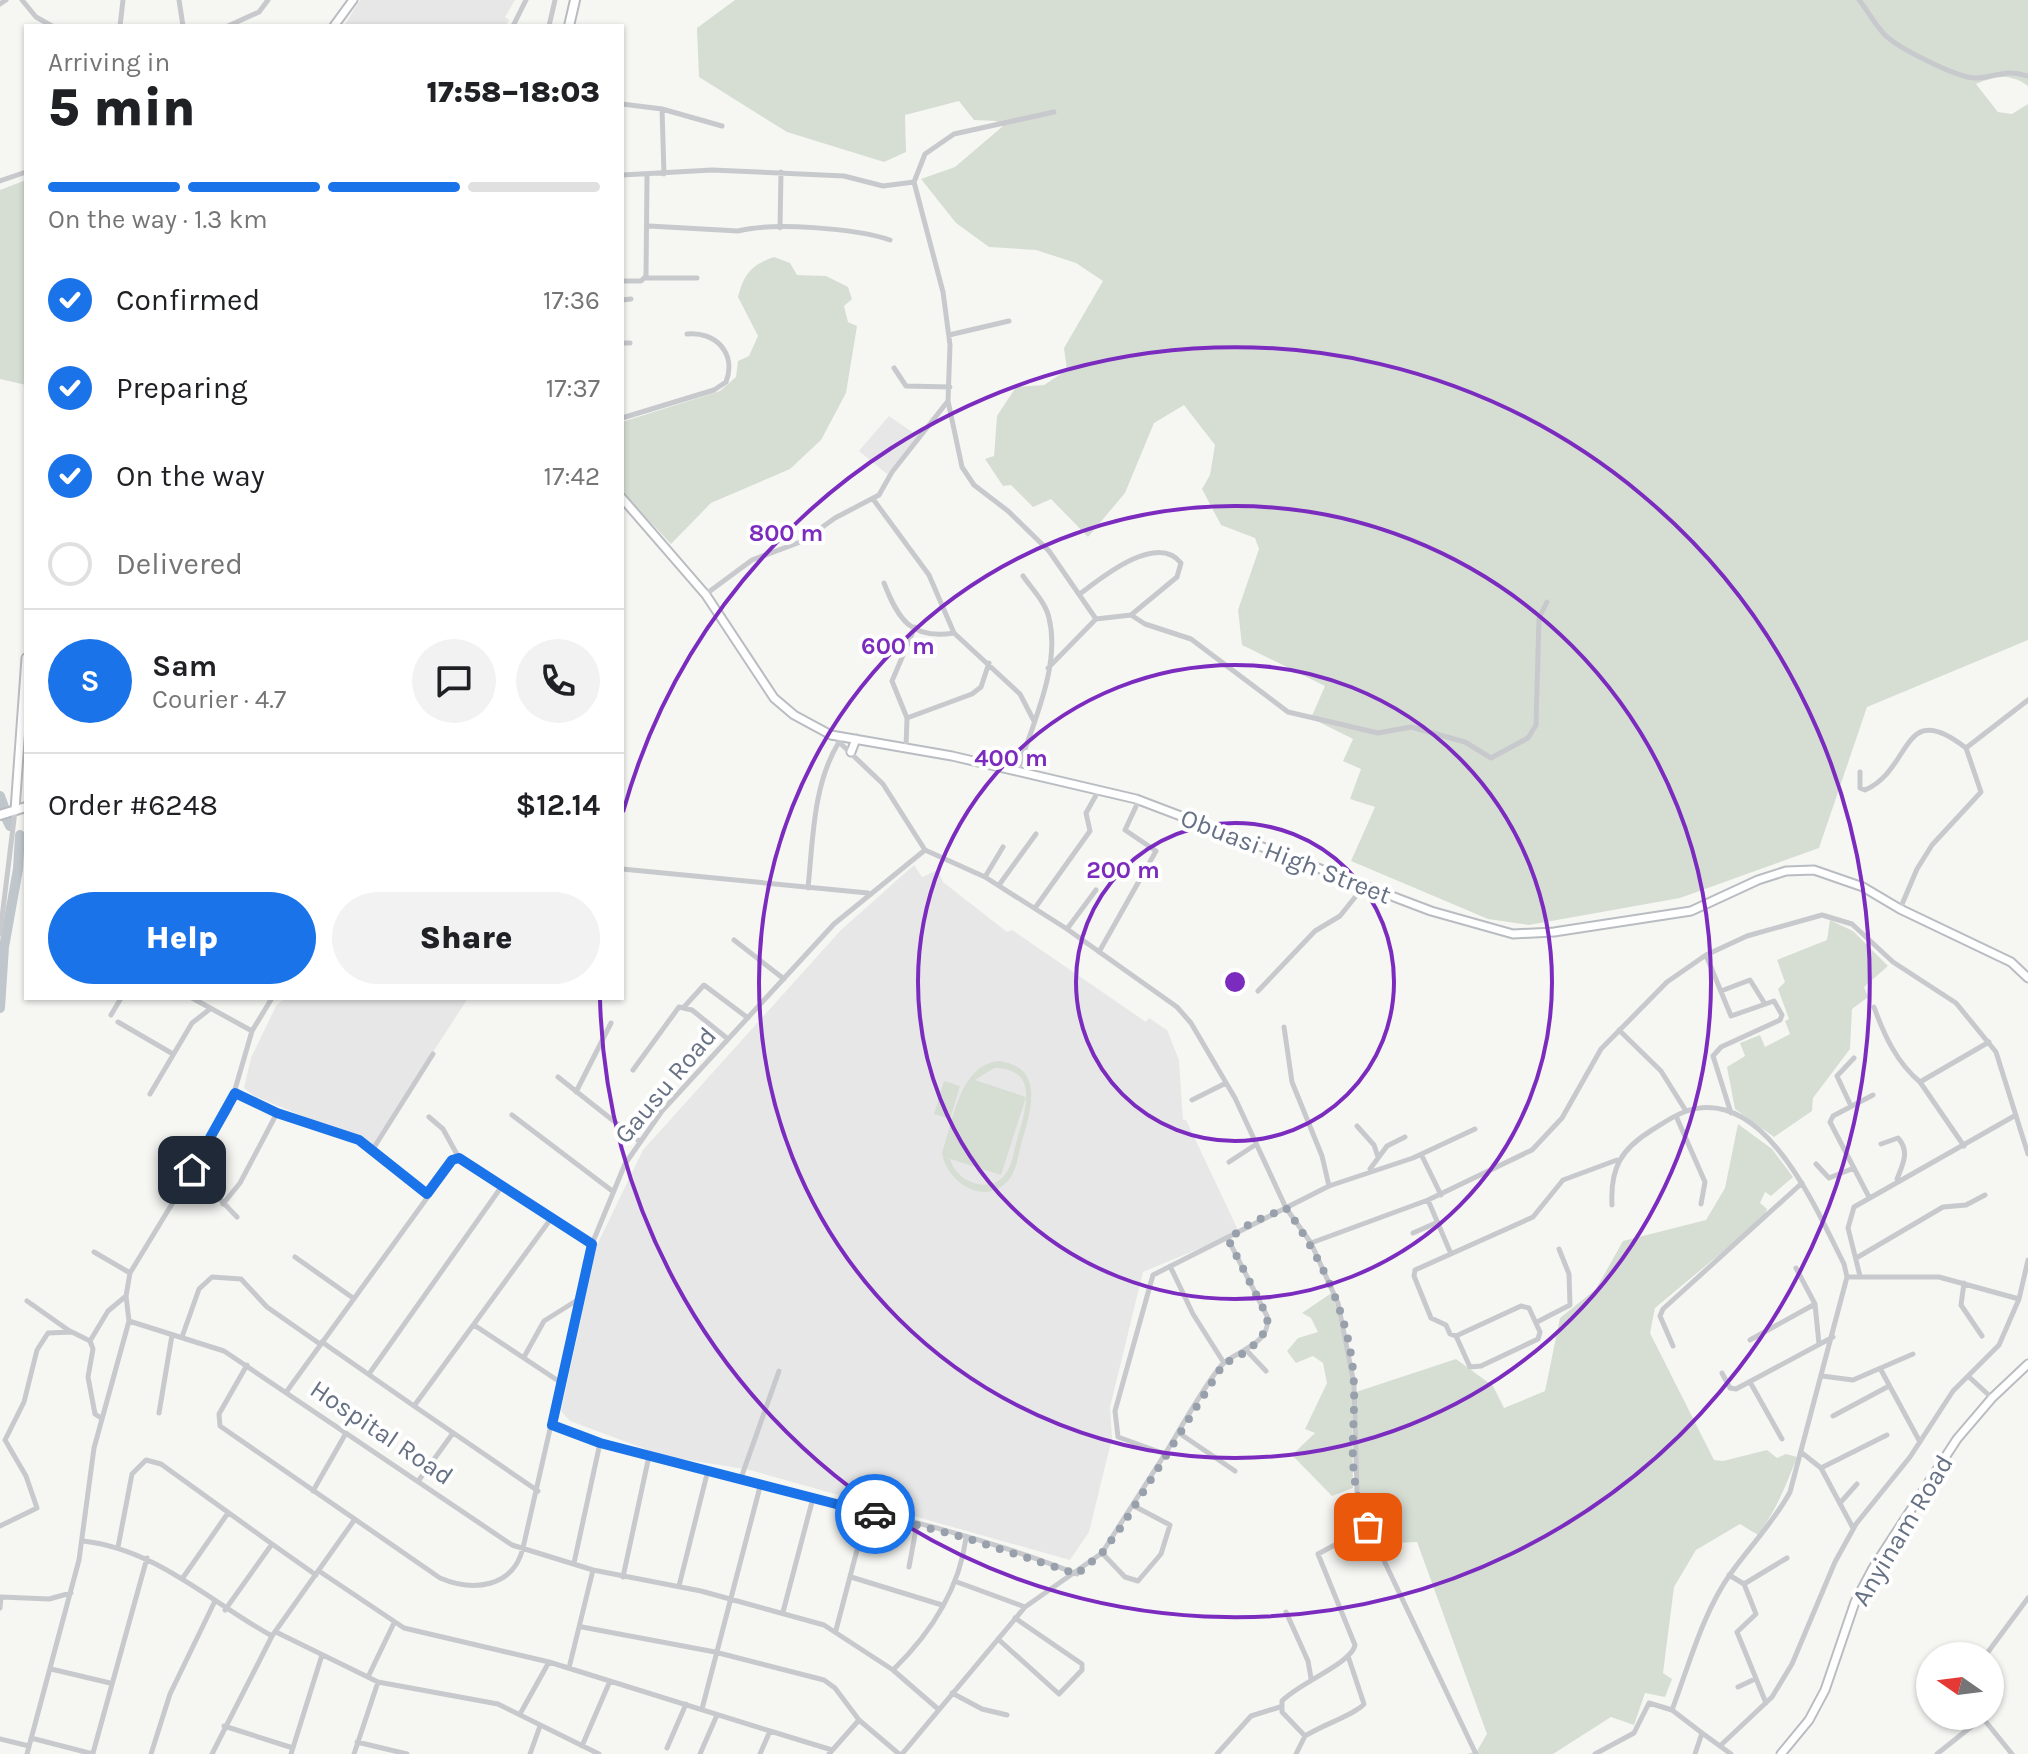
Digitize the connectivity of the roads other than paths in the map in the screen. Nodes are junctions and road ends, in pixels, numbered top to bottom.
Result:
1 (6, 0) edge
2 (22, 0) edge
3 (123, 0) edge
4 (190, 0) edge
5 (257, 0) edge
6 (268, 0) edge
7 (353, 0) edge
8 (526, 0) edge
9 (555, 0) edge
10 (575, 0) edge
11 (1859, 0) edge
12 (179, 1) edge
13 (0, 4) edge
14 (259, 12) junction
15 (250, 18) junction
16 (48, 24) edge
17 (120, 24) edge
18 (183, 24) edge
19 (234, 24) edge
20 (253, 24) edge
21 (335, 24) edge
22 (514, 24) edge
23 (549, 24) edge
24 (569, 24) edge
25 (2028, 76) edge
26 (624, 104) edge
27 (662, 109) junction
28 (1054, 112) dead end
29 (722, 126) dead end
30 (781, 172) junction
31 (24, 173) edge
32 (664, 174) junction
33 (624, 175) edge
34 (647, 175) junction
35 (0, 181) edge
36 (914, 182) junction
37 (649, 226) junction
38 (780, 228) junction
39 (890, 240) dead end
40 (645, 278) junction
41 (697, 278) dead end
42 (624, 281) edge
43 (631, 299) dead end
44 (624, 300) edge
45 (1009, 321) dead end
46 (687, 334) dead end
47 (949, 335) junction
48 (624, 343) edge
49 (630, 343) dead end
50 (894, 368) dead end
51 (950, 387) junction
52 (948, 401) junction
53 (624, 417) edge
54 (873, 499) junction
55 (624, 500) edge
56 (1023, 576) dead end
57 (884, 583) dead end
58 (1080, 594) junction
59 (706, 595) junction
60 (1547, 602) dead end
61 (1131, 615) junction
62 (1096, 619) junction
63 (915, 627) junction
64 (954, 633) junction
65 (989, 663) junction
66 (1048, 668) junction
67 (24, 686) edge
68 (2028, 700) edge
69 (907, 718) junction
70 (1034, 721) junction
71 (831, 735) junction
72 (856, 739) junction
73 (839, 742) junction
74 (906, 747) junction
75 (1966, 748) junction
76 (851, 752) junction
77 (1018, 770) junction
78 (1860, 772) dead end
79 (1099, 790) junction
80 (1139, 800) junction
81 (24, 808) edge
82 (15, 810) junction
83 (0, 815) edge
84 (1036, 834) dead end
85 (1003, 847) dead end
86 (925, 850) junction
87 (624, 869) edge
88 (985, 877) junction
89 (999, 885) junction
90 (1364, 886) junction
91 (808, 888) junction
92 (1096, 890) dead end
93 (869, 893) junction
94 (1035, 908) junction
95 (1900, 909) junction
96 (1067, 929) junction
97 (0, 934) edge
98 (734, 940) dead end
99 (1099, 952) junction
100 (1706, 955) junction
101 (2026, 972) edge
102 (784, 979) junction
103 (1258, 991) dead end
104 (1721, 991) junction
105 (120, 1000) edge
106 (195, 1000) edge
107 (271, 1000) edge
108 (1765, 1004) junction
109 (684, 1007) junction
110 (1874, 1007) dead end
111 (210, 1009) junction
112 (111, 1015) dead end
113 (748, 1018) junction
114 (118, 1022) dead end
115 (611, 1023) dead end
116 (1284, 1027) dead end
117 (1619, 1030) junction
118 (252, 1031) junction
119 (728, 1039) junction
120 (1989, 1042) junction
121 (173, 1054) junction
122 (433, 1054) dead end
123 (1854, 1058) dead end
124 (633, 1070) dead end
125 (558, 1077) dead end
126 (1920, 1082) junction
127 (1226, 1083) junction
128 (576, 1092) junction
129 (235, 1093) junction
130 (150, 1094) dead end
131 (1873, 1095) dead end
132 (1192, 1100) dead end
133 (1851, 1106) junction
134 (1686, 1111) junction
135 (277, 1113) junction
136 (1731, 1113) junction
137 (512, 1115) dead end
138 (2016, 1115) junction
139 (1676, 1116) junction
140 (429, 1117) dead end
141 (1357, 1126) dead end
142 (1475, 1129) dead end
143 (1405, 1137) dead end
144 (639, 1141) junction
145 (1881, 1144) dead end
146 (1255, 1145) junction
147 (1964, 1146) junction
148 (373, 1149) junction
149 (1421, 1154) junction
150 (2028, 1154) edge
151 (459, 1158) junction
152 (1378, 1158) junction
153 (1617, 1160) junction
154 (1229, 1162) dead end
155 (1816, 1164) dead end
156 (1854, 1168) junction
157 (192, 1170) junction
158 (1370, 1170) junction
159 (1896, 1180) junction
160 (1802, 1183) junction
161 (503, 1185) junction
162 (1329, 1186) junction
163 (611, 1190) junction
164 (427, 1194) junction
165 (1441, 1195) junction
166 (1985, 1195) dead end
167 (1869, 1197) junction
168 (1428, 1200) junction
169 (223, 1204) junction
170 (1701, 1204) dead end
171 (1612, 1205) dead end
172 (1286, 1208) junction
173 (237, 1217) dead end
174 (550, 1220) junction
175 (1438, 1222) junction
176 (1413, 1233) dead end
177 (1228, 1239) junction
178 (1311, 1243) junction
179 (592, 1244) junction
180 (1559, 1249) dead end
181 (94, 1252) dead end
182 (1451, 1254) junction
183 (295, 1257) dead end
184 (1858, 1257) junction
185 (2028, 1260) edge
186 (1170, 1266) junction
187 (1796, 1268) dead end
188 (130, 1273) junction
189 (1860, 1276) junction
190 (1847, 1277) junction
191 (1964, 1283) junction
192 (126, 1296) junction
193 (353, 1298) junction
194 (579, 1298) junction
195 (2019, 1299) junction
196 (27, 1301) dead end
197 (1815, 1304) junction
198 (129, 1321) junction
199 (1537, 1322) junction
200 (474, 1325) junction
201 (72, 1332) junction
202 (172, 1335) junction
203 (1456, 1336) junction
204 (1982, 1336) dead end
205 (182, 1337) junction
206 (1833, 1337) junction
207 (1750, 1340) dead end
208 (90, 1341) junction
209 (321, 1343) junction
210 (1819, 1344) junction
211 (1673, 1346) dead end
212 (1247, 1351) junction
213 (1913, 1354) dead end
214 (524, 1357) junction
215 (1224, 1363) junction
216 (2028, 1364) edge
217 (247, 1365) junction
218 (1881, 1370) junction
219 (779, 1371) dead end
220 (1266, 1371) dead end
221 (1722, 1373) dead end
222 (369, 1374) junction
223 (1822, 1376) junction
224 (1968, 1376) junction
225 (560, 1382) junction
226 (1750, 1382) junction
227 (1889, 1386) junction
228 (287, 1391) junction
229 (1992, 1398) junction
230 (414, 1406) junction
231 (159, 1413) dead end
232 (1833, 1416) dead end
233 (101, 1418) junction
234 (552, 1425) junction
235 (347, 1432) junction
236 (453, 1433) junction
237 (1179, 1433) junction
238 (1887, 1435) dead end
239 (1782, 1439) dead end
240 (1920, 1442) junction
241 (600, 1443) junction
242 (1802, 1453) junction
243 (1165, 1454) junction
244 (649, 1456) junction
245 (1821, 1468) junction
246 (708, 1470) junction
247 (1235, 1471) dead end
248 (741, 1478) junction
249 (419, 1480) junction
250 (761, 1483) junction
251 (1857, 1484) dead end
252 (313, 1491) junction
253 (538, 1491) junction
254 (813, 1498) junction
255 (1840, 1503) junction
256 (1134, 1506) junction
257 (867, 1512) junction
258 (228, 1513) junction
259 (355, 1519) junction
260 (917, 1524) junction
261 (0, 1526) edge
262 (1368, 1527) junction
263 (1854, 1529) junction
264 (966, 1538) junction
265 (83, 1541) junction
266 (272, 1544) junction
267 (118, 1547) junction
268 (523, 1548) junction
269 (1102, 1553) junction
270 (147, 1558) junction
271 (1787, 1558) dead end
272 (574, 1563) junction
273 (909, 1567) dead end
274 (593, 1570) junction
275 (318, 1573) junction
276 (1077, 1574) junction
277 (1729, 1575) junction
278 (623, 1577) junction
279 (851, 1577) junction
280 (182, 1579) junction
281 (957, 1582) junction
282 (1744, 1584) junction
283 (678, 1586) junction
284 (72, 1592) junction
285 (1, 1597) edge
286 (2028, 1598) edge
287 (729, 1599) junction
288 (214, 1603) junction
289 (943, 1605) junction
290 (1025, 1607) junction
291 (0, 1608) edge
292 (225, 1610) junction
293 (783, 1612) junction
294 (1286, 1612) dead end
295 (1015, 1618) junction
296 (394, 1623) junction
297 (582, 1627) junction
298 (836, 1630) junction
299 (274, 1634) junction
300 (997, 1639) junction
301 (1995, 1642) edge
302 (715, 1652) junction
303 (322, 1655) junction
304 (1348, 1656) junction
305 (549, 1662) junction
306 (569, 1668) junction
307 (51, 1669) junction
308 (893, 1670) junction
309 (368, 1677) junction
310 (1311, 1678) junction
311 (1755, 1679) junction
312 (610, 1681) junction
313 (378, 1682) junction
314 (110, 1683) junction
315 (1738, 1687) dead end
316 (952, 1693) junction
317 (1766, 1703) junction
318 (686, 1704) junction
319 (1280, 1707) junction
320 (702, 1709) junction
321 (938, 1709) junction
322 (1672, 1710) junction
323 (520, 1714) junction
324 (717, 1715) junction
325 (1007, 1715) dead end
326 (859, 1720) junction
327 (224, 1726) junction
328 (540, 1726) junction
329 (1966, 1730) edge
330 (1993, 1730) edge
331 (770, 1731) junction
332 (1702, 1733) junction
333 (1305, 1736) junction
334 (31, 1738) junction
335 (0, 1739) edge
336 (357, 1742) junction
337 (1721, 1745) junction
338 (29, 1746) junction
339 (582, 1746) junction
340 (667, 1748) dead end
341 (292, 1751) edge
342 (830, 1752) edge
343 (594, 1753) edge
344 (1301, 1753) edge
345 (27, 1754) edge
346 (93, 1754) edge
347 (151, 1754) edge
348 (212, 1754) edge
349 (354, 1754) edge
350 (407, 1754) edge
351 (530, 1754) edge
352 (700, 1754) edge
353 (760, 1754) edge
354 (901, 1754) edge
355 (1217, 1754) edge
356 (1476, 1754) edge
357 (1595, 1754) edge
358 (1695, 1754) edge
359 (1731, 1754) edge
360 (1781, 1754) edge
361 (1937, 1754) edge
362 (2012, 1754) edge

1 - 13 street
2 - 16 street
3 - 17 street
4 - 12 street
5 - 14 street
6 - 14 street
7 - 21 street
8 - 22 street
9 - 23 street
10 - 24 main road
11 - 25 street
12 - 18 street
14 - 15 street
15 - 19 street
15 - 20 street
26 - 27 street
27 - 29 street
27 - 32 street
28 - 36 street
30 - 32 street
30 - 36 street
30 - 38 street
31 - 35 street
32 - 34 street
33 - 34 street
34 - 37 street
36 - 47 street
37 - 38 street
37 - 40 street
38 - 39 street
40 - 41 street
40 - 42 street
43 - 44 street
45 - 47 street
46 - 53 street
47 - 51 street
48 - 49 street
50 - 51 street
51 - 52 street
52 - 54 street
52 - 58 street
54 - 59 street
54 - 64 street
55 - 59 street, Obuasi High Street
56 - 66 street
57 - 63 street
58 - 61 street
58 - 62 street
59 - 71 street, Obuasi High Street
60 - 61 street
61 - 62 street
62 - 66 street
63 - 64 street
63 - 69 street
64 - 65 street
65 - 69 street
65 - 70 street
66 - 70 street
67 - 82 street
68 - 75 street
69 - 74 street
70 - 77 street
71 - 72 street, Obuasi High Street
71 - 73 street
72 - 74 street, Obuasi High Street
72 - 76 street
73 - 76 street
73 - 91 street
74 - 77 street, Obuasi High Street
75 - 78 street
75 - 95 street
76 - 86 street
77 - 79 street, Obuasi High Street
79 - 80 street, Obuasi High Street
79 - 94 street
80 - 90 street, Obuasi High Street
80 - 99 street
81 - 82 main road
82 - 83 main road
82 - 97 street
84 - 89 street
85 - 88 street
86 - 88 street
86 - 93 street, Gausu Road
87 - 91 street
88 - 89 street
89 - 94 street
90 - 95 street, Obuasi High Street
90 - 103 street
91 - 93 street
92 - 96 street
93 - 102 street, Gausu Road
94 - 96 street
95 - 101 street, Obuasi High Street
96 - 99 street
98 - 102 street
99 - 127 street
100 - 104 street
100 - 117 street
100 - 120 street
102 - 113 street, Gausu Road
104 - 108 street
104 - 108 street
105 - 112 street
106 - 111 street
107 - 118 street
108 - 136 street
109 - 113 street
109 - 119 street
109 - 124 street
110 - 126 street
111 - 118 street
111 - 121 street
113 - 119 street, Gausu Road
114 - 121 street
115 - 128 street
116 - 162 street
117 - 134 street
117 - 165 street
118 - 129 street
119 - 144 street, Gausu Road
120 - 126 street
120 - 138 street
121 - 130 street
122 - 148 street
123 - 133 street
125 - 128 street
126 - 147 street
127 - 132 street
127 - 146 street
128 - 144 street
129 - 135 street
129 - 157 street
131 - 133 street
133 - 156 street
134 - 136 street
134 - 139 street
135 - 148 street
135 - 169 street
136 - 160 street
137 - 163 street
138 - 147 street
138 - 150 street
139 - 153 street
139 - 170 street
140 - 151 street
141 - 152 street
142 - 149 street
143 - 152 street
144 - 163 street, Gausu Road
145 - 159 street
146 - 154 street
146 - 172 street
147 - 159 street
148 - 164 street
149 - 158 street
149 - 165 street
151 - 161 street
151 - 164 street
152 - 158 street
153 - 171 street
153 - 182 street
155 - 156 street
156 - 167 street
157 - 169 street
157 - 188 street
158 - 162 street
159 - 167 street
160 - 190 street
160 - 211 street
161 - 174 street
161 - 222 street
162 - 172 street
163 - 179 street, Gausu Road
164 - 193 street
165 - 168 street
166 - 184 street
167 - 184 street
168 - 175 street
168 - 178 street
169 - 173 street
172 - 177 street
172 - 178 street
174 - 179 street
174 - 200 street
175 - 176 street
175 - 182 street
177 - 186 street
177 - 212 street
178 - 262 street
179 - 194 street, Gausu Road
180 - 199 street
181 - 188 street
182 - 203 street
183 - 193 street
184 - 189 street
185 - 195 street
186 - 215 street
186 - 243 street
187 - 197 street
188 - 192 street
189 - 190 street
189 - 191 street
190 - 206 street
191 - 195 street
191 - 204 street
192 - 198 street
192 - 208 street
193 - 209 street
194 - 214 street
194 - 225 street, Gausu Road
195 - 224 street
196 - 201 street
197 - 207 street
197 - 210 street
198 - 202 street, Hospital Road
198 - 233 street
199 - 203 street
199 - 203 street
200 - 214 street
200 - 230 street
201 - 208 street
201 - 261 street
202 - 205 street, Hospital Road
202 - 231 street
205 - 209 street
205 - 217 street, Hospital Road
206 - 210 street
206 - 223 street
208 - 233 street
209 - 222 street
209 - 228 street
210 - 226 street
212 - 215 street
212 - 220 street
213 - 218 street
214 - 225 street
215 - 237 street
216 - 229 street, Anyinam Road
217 - 228 street, Hospital Road
217 - 252 street, Gausu Road
218 - 223 street
218 - 227 street
219 - 248 street
221 - 226 street
222 - 230 street
223 - 242 street
224 - 229 street
224 - 240 street
225 - 234 street, Gausu Road
226 - 239 street
227 - 232 street
227 - 240 street
228 - 235 street, Hospital Road
229 - 360 street, Anyinam Road
230 - 236 street
233 - 265 street
234 - 241 street
234 - 253 street, Gausu Road
235 - 249 street, Hospital Road
235 - 252 street
236 - 249 street
236 - 253 street
237 - 243 street
237 - 247 street
238 - 245 street
240 - 263 street
241 - 244 street
241 - 272 street
242 - 245 street
242 - 277 street
243 - 256 street
244 - 246 street
244 - 278 street
245 - 255 street
246 - 248 street
246 - 283 street
248 - 250 street
249 - 268 street, Hospital Road
250 - 254 street
250 - 287 street
251 - 255 street
252 - 259 street, Gausu Road
253 - 268 street, Gausu Road
254 - 257 street
254 - 293 street
255 - 263 street
256 - 269 street
256 - 269 street
257 - 260 street
257 - 279 street
258 - 266 street
258 - 267 street
258 - 280 street
259 - 268 street, Gausu Road
259 - 275 street
260 - 264 street
260 - 273 street
262 - 304 street
262 - 356 street
263 - 317 street
264 - 276 street
264 - 281 street
265 - 267 street
265 - 284 street
266 - 275 street
266 - 292 street
267 - 270 street
268 - 272 street, Hospital Road
269 - 276 street
270 - 280 street
270 - 314 street
271 - 282 street
272 - 274 street, Hospital Road
274 - 278 street, Hospital Road
274 - 297 street
275 - 296 street
275 - 299 street
276 - 290 street
277 - 282 street
277 - 322 street
278 - 283 street, Hospital Road
279 - 289 street
279 - 298 street
280 - 288 street
281 - 289 street
281 - 290 street
282 - 311 street
283 - 287 street, Hospital Road
284 - 285 street
284 - 307 street
285 - 291 street
286 - 301 street
287 - 293 street, Hospital Road
287 - 302 street
288 - 292 street
288 - 347 street
289 - 308 street
290 - 295 street
292 - 299 street
293 - 298 street, Hospital Road
294 - 310 street
295 - 300 street
295 - 300 street
296 - 305 street
296 - 309 street
297 - 302 street
297 - 306 street
298 - 308 street, Hospital Road
299 - 303 street
299 - 327 street
300 - 316 street
302 - 320 street
302 - 326 street
303 - 309 street
303 - 341 street
304 - 310 street
304 - 333 street
305 - 306 street
305 - 323 street
306 - 312 street
307 - 314 street
307 - 334 street
308 - 321 street, Hospital Road
309 - 313 street
310 - 319 street
311 - 315 street
311 - 317 street
312 - 318 street
312 - 339 street
313 - 323 street
313 - 336 street
314 - 346 street
316 - 321 street
316 - 325 street
317 - 337 street
318 - 320 street
318 - 340 street
319 - 333 street
319 - 355 street
320 - 324 street
321 - 354 street
322 - 332 street
322 - 357 street
323 - 328 street
324 - 331 street
324 - 352 street
326 - 342 street
326 - 354 street
327 - 341 street
327 - 348 street
328 - 339 street
328 - 351 street
329 - 361 street
330 - 362 street
331 - 342 street
331 - 353 street
332 - 337 street
332 - 358 street
333 - 344 street
334 - 338 street
334 - 346 street
335 - 338 street
336 - 349 street
336 - 350 street
337 - 359 street
338 - 345 street
339 - 343 street

